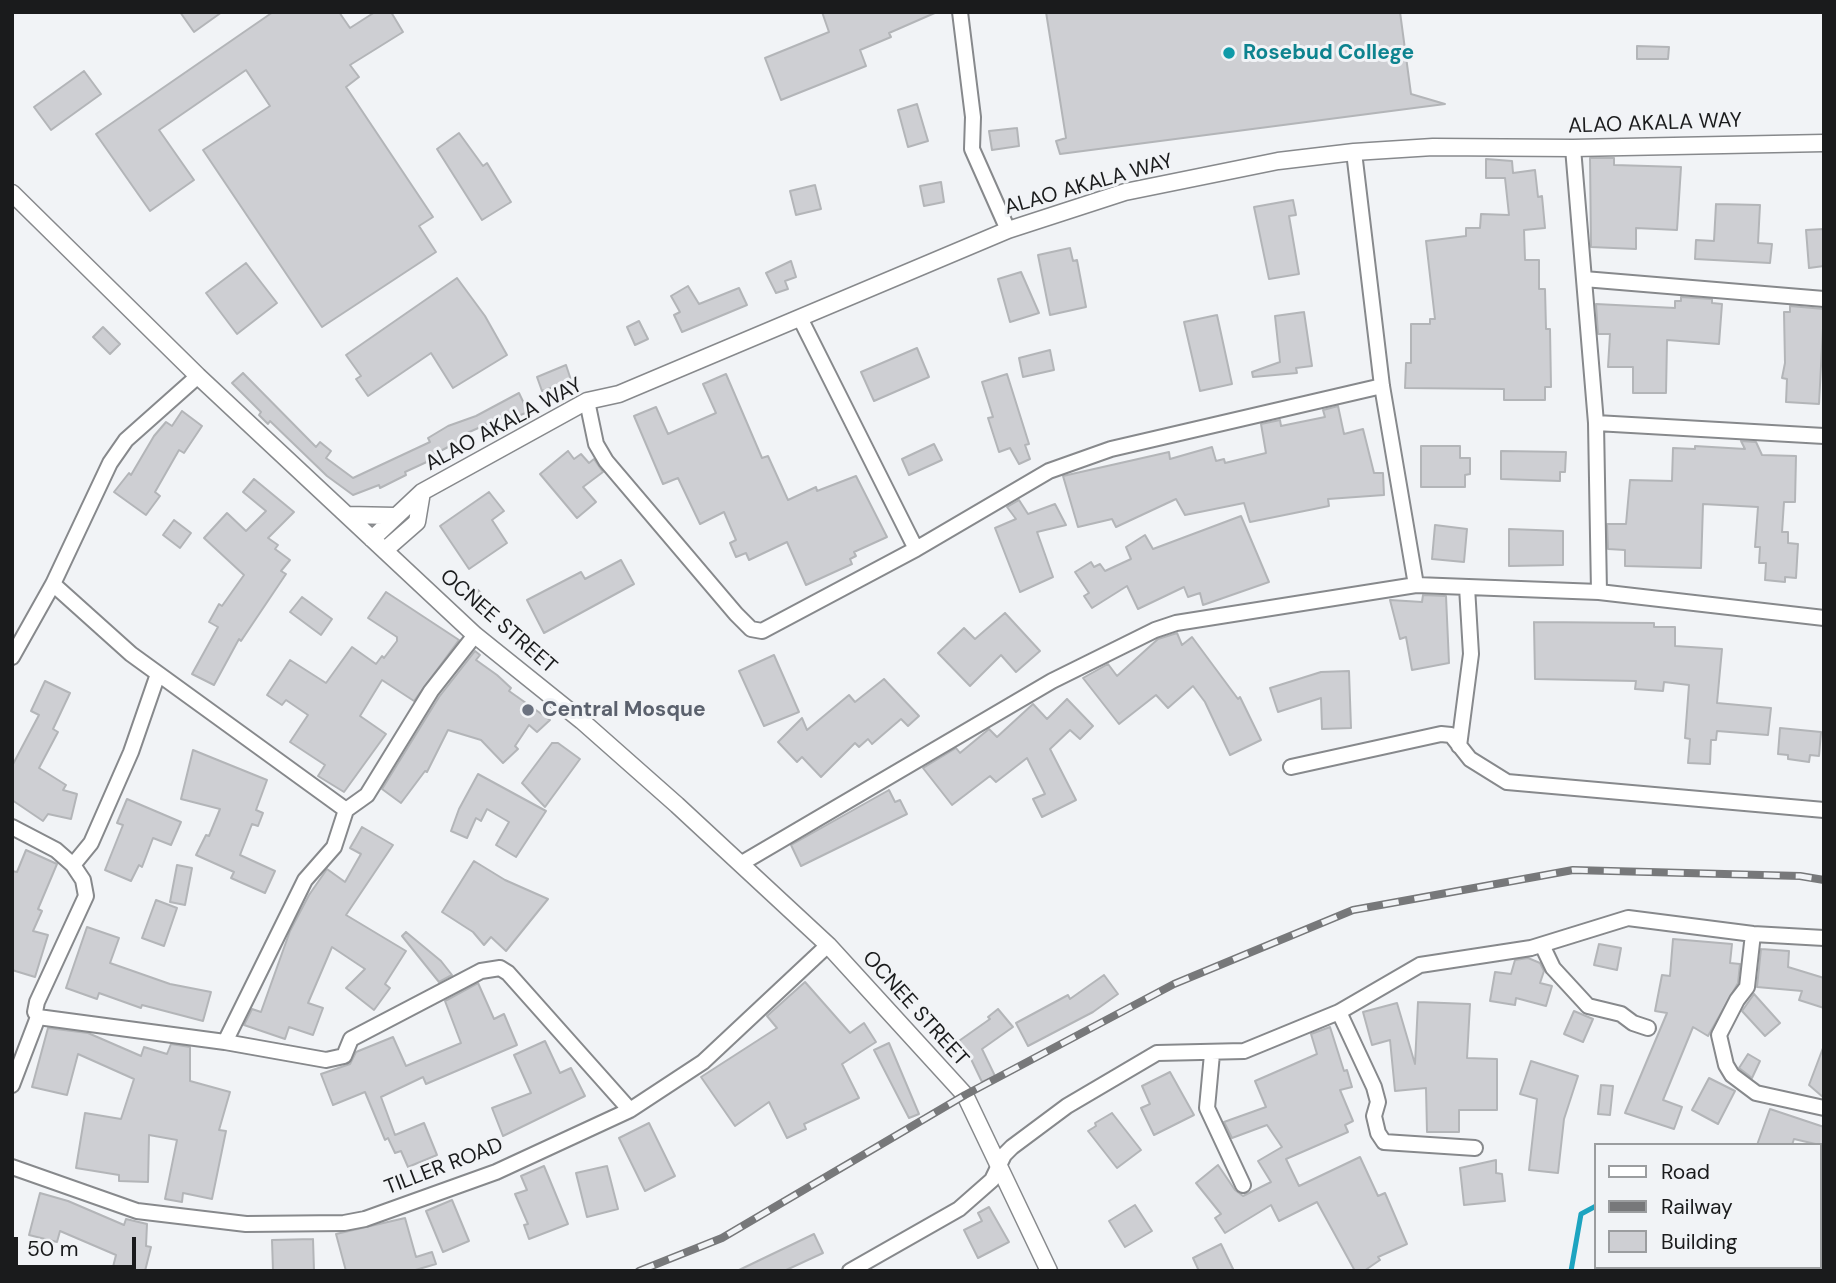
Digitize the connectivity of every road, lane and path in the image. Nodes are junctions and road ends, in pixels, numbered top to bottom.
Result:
1 (960, 12) edge
2 (1824, 143) edge
3 (1573, 148) junction
4 (1354, 152) junction
5 (12, 193) edge
6 (1009, 230) junction
7 (1584, 279) junction
8 (1824, 299) edge
9 (800, 318) junction
10 (198, 376) junction
11 (1382, 386) junction
12 (587, 401) junction
13 (1596, 423) junction
14 (1824, 436) edge
15 (422, 492) junction
16 (347, 515) junction
17 (395, 516) junction
18 (407, 533) junction
19 (372, 539) junction
20 (916, 548) junction
21 (386, 550) junction
22 (408, 571) junction
23 (53, 584) junction
24 (1416, 585) junction
25 (1467, 587) junction
26 (1599, 592) junction
27 (1824, 618) edge
28 (475, 635) junction
29 (12, 657) edge
30 (158, 674) junction
31 (1460, 746) junction
32 (1291, 768) dead end
33 (346, 810) junction
34 (1824, 810) edge
35 (12, 827) edge
36 (742, 863) junction
37 (73, 864) junction
38 (1753, 934) junction
39 (1824, 938) edge
40 (828, 945) junction
41 (1542, 945) junction
42 (1339, 1012) junction
43 (38, 1017) junction
44 (1648, 1028) dead end
45 (225, 1042) junction
46 (1212, 1054) junction
47 (12, 1085) edge
48 (1824, 1108) edge
49 (630, 1110) junction
50 (1475, 1148) dead end
51 (12, 1167) edge
52 (999, 1168) junction
53 (1243, 1185) dead end
54 (850, 1271) edge
55 (1049, 1271) edge

1 - 6 street
2 - 3 street, ALAO AKALA WAY
3 - 4 street, ALAO AKALA WAY
3 - 7 street
4 - 6 street, ALAO AKALA WAY
4 - 11 street
5 - 10 street, OCNEE STREET
6 - 9 street, ALAO AKALA WAY
7 - 8 street
7 - 13 street
9 - 12 street, ALAO AKALA WAY
9 - 20 street
10 - 16 street, OCNEE STREET
10 - 23 street
11 - 20 street
11 - 24 street
12 - 15 street, ALAO AKALA WAY
12 - 20 street
13 - 14 street
13 - 26 street
15 - 17 street, ALAO AKALA WAY
15 - 18 street, ALAO AKALA WAY
16 - 17 street
16 - 19 street, OCNEE STREET
17 - 19 street, ALAO AKALA WAY
18 - 21 street, ALAO AKALA WAY
18 - 22 street
19 - 21 street, OCNEE STREET
21 - 22 street, OCNEE STREET
22 - 28 street, OCNEE STREET
23 - 29 street
23 - 30 street
24 - 25 street
24 - 36 street
25 - 26 street
25 - 31 street
26 - 27 street
28 - 33 street
28 - 36 street, OCNEE STREET
30 - 33 street
30 - 37 street
31 - 32 street
31 - 34 street
33 - 45 street
35 - 37 street
36 - 40 street, OCNEE STREET
37 - 43 street
38 - 39 street
38 - 41 street
38 - 48 street
40 - 49 street, TILLER ROAD
40 - 52 street, OCNEE STREET
41 - 42 street
41 - 44 street
42 - 46 street
42 - 50 street
43 - 45 street
43 - 47 street
45 - 49 street
46 - 52 street
46 - 53 street
49 - 51 street, TILLER ROAD
52 - 54 street
52 - 55 street, OCNEE STREET

